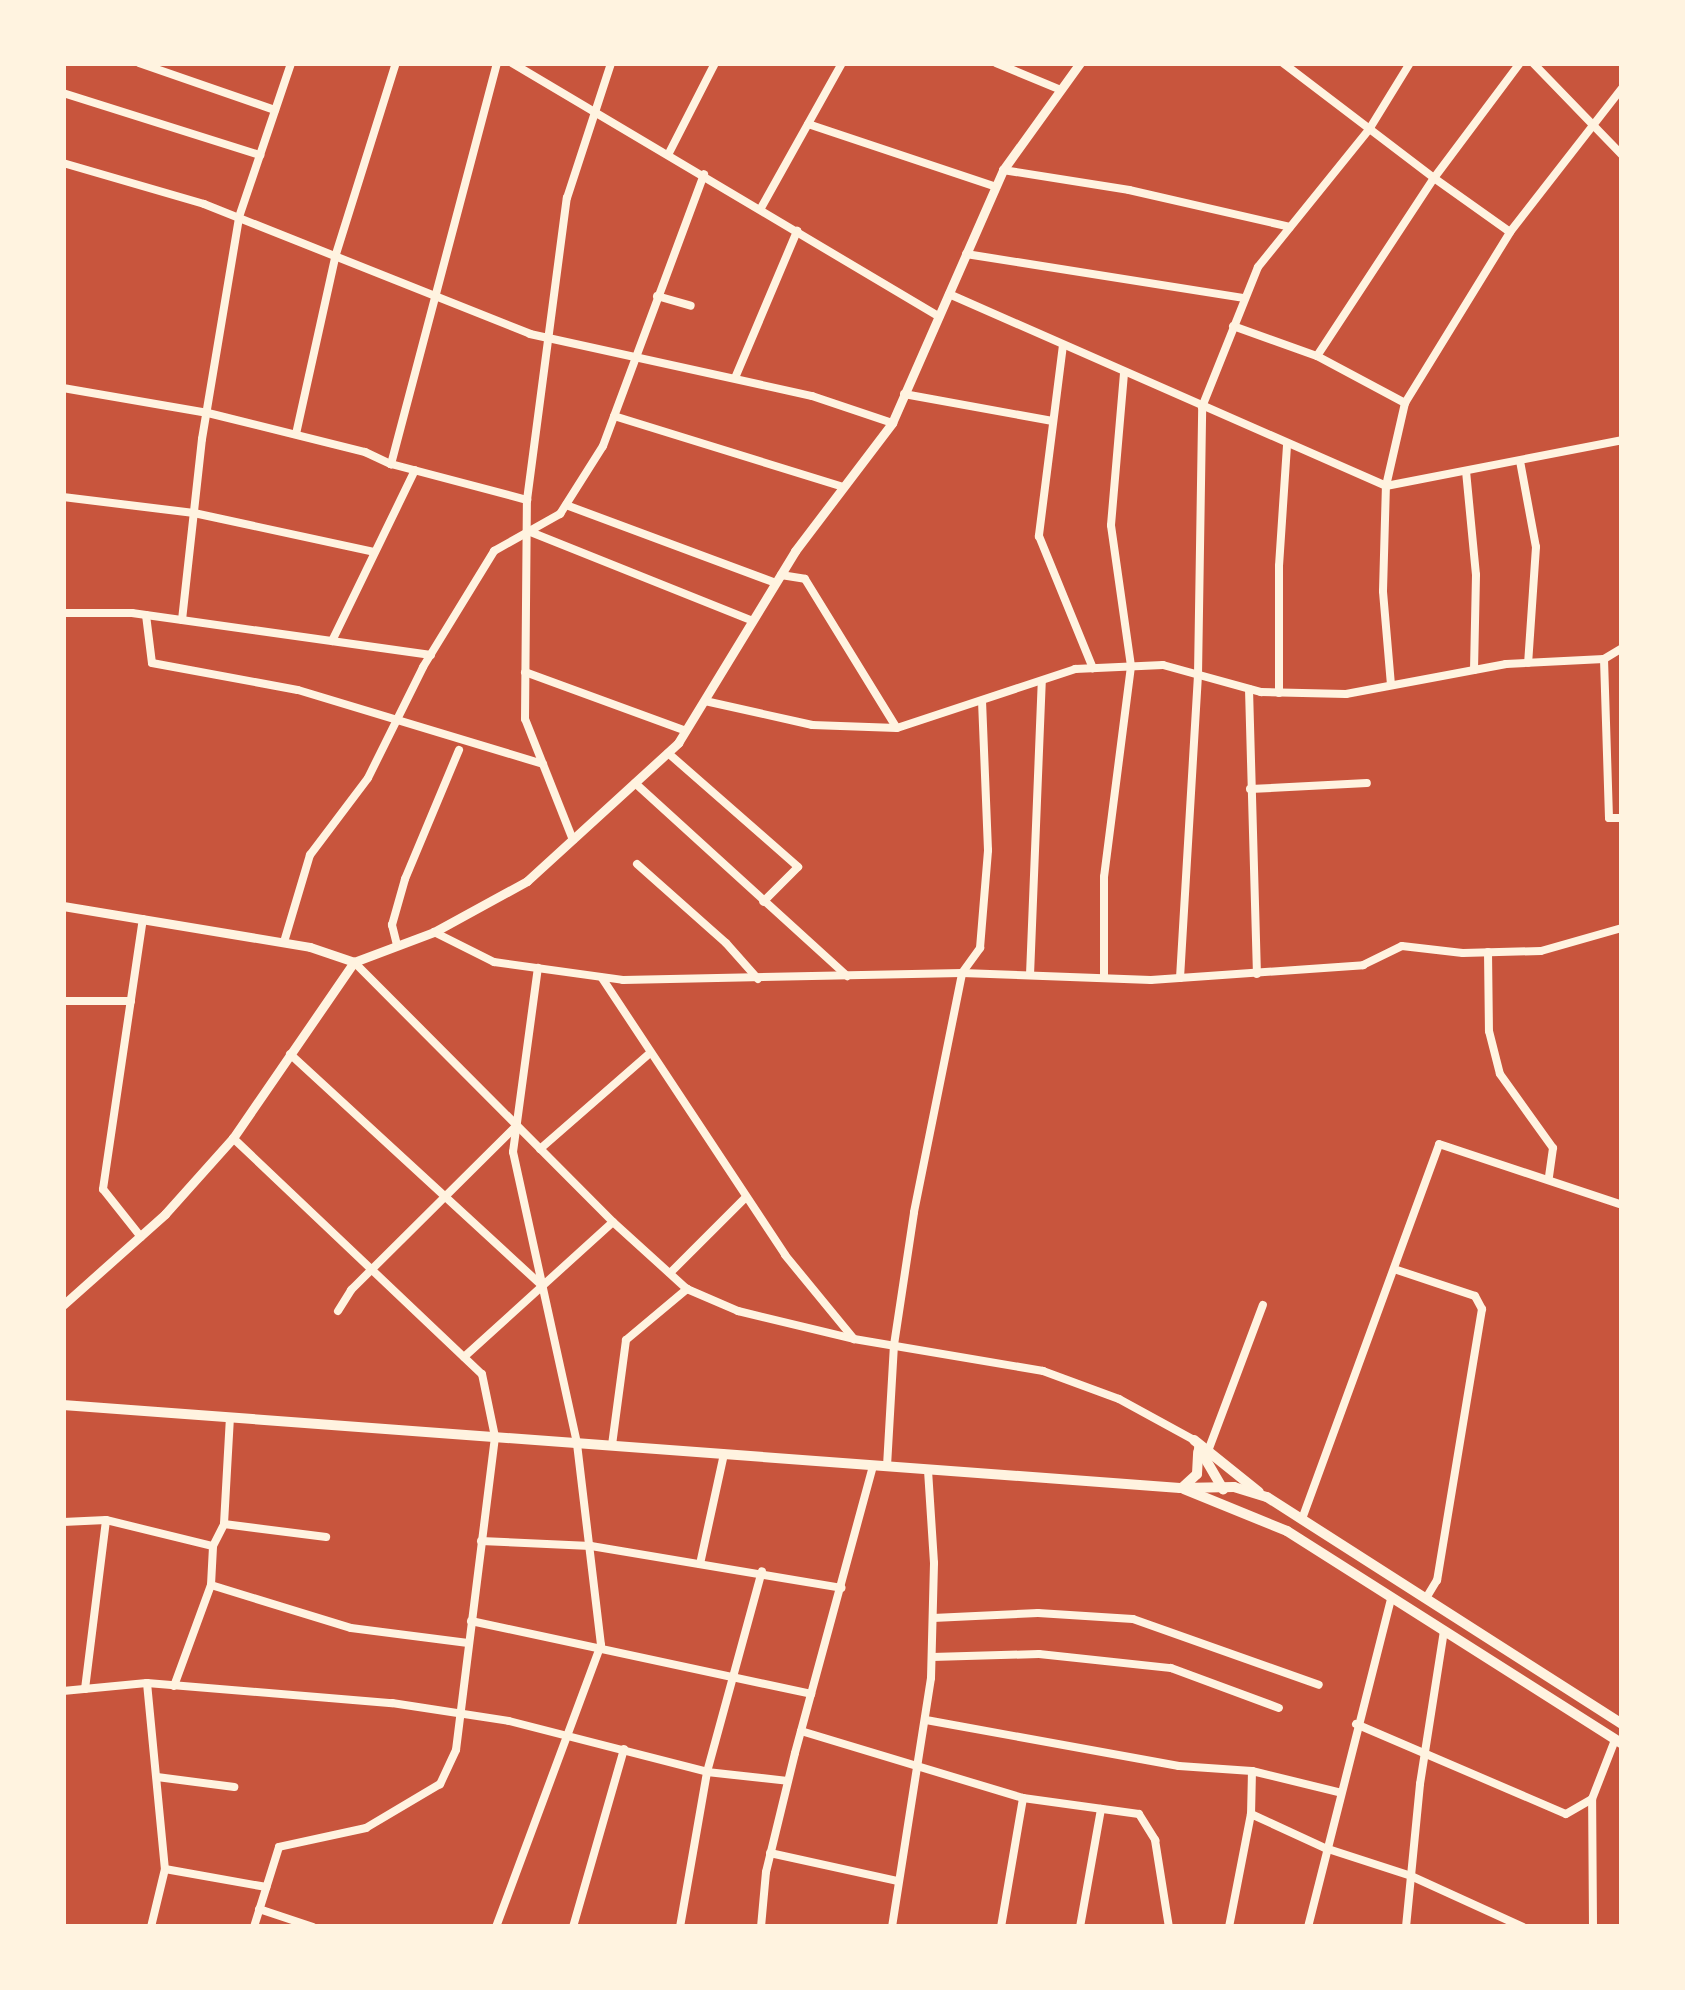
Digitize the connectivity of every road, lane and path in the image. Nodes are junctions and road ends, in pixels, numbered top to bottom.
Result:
1 (139, 63) edge
2 (291, 63) edge
3 (396, 63) edge
4 (496, 63) edge
5 (512, 63) edge
6 (611, 63) edge
7 (715, 63) edge
8 (842, 63) edge
9 (996, 63) edge
10 (1080, 63) edge
11 (1283, 63) edge
12 (1410, 63) edge
13 (1520, 63) edge
14 (1533, 63) edge
15 (1622, 88) edge
16 (1061, 90) junction
17 (63, 93) edge
18 (275, 110) junction
19 (599, 110) junction
20 (1592, 122) junction
21 (808, 124) junction
22 (1370, 128) junction
23 (669, 153) junction
24 (260, 155) junction
25 (1622, 155) edge
26 (63, 163) edge
27 (1004, 170) junction
28 (704, 174) junction
29 (1434, 178) junction
30 (996, 187) junction
31 (761, 208) junction
32 (239, 217) junction
33 (1290, 227) junction
34 (797, 230) junction
35 (1510, 232) junction
36 (336, 254) junction
37 (966, 254) junction
38 (949, 294) junction
39 (438, 295) junction
40 (657, 296) junction
41 (1245, 298) junction
42 (691, 306) dead end
43 (939, 317) junction
44 (1233, 326) junction
45 (546, 337) junction
46 (1063, 346) junction
47 (634, 355) junction
48 (1317, 356) junction
49 (1124, 373) junction
50 (735, 378) junction
51 (63, 388) edge
52 (904, 394) junction
53 (1405, 403) junction
54 (1202, 407) junction
55 (208, 412) junction
56 (614, 416) junction
57 (1053, 421) junction
58 (892, 423) junction
59 (296, 434) junction
60 (1622, 440) edge
61 (1287, 445) junction
62 (1520, 461) junction
63 (391, 464) junction
64 (415, 470) junction
65 (1466, 471) junction
66 (1386, 486) junction
67 (844, 487) junction
68 (63, 497) edge
69 (527, 500) junction
70 (566, 505) junction
71 (194, 513) junction
72 (526, 530) junction
73 (374, 553) junction
74 (778, 579) junction
75 (63, 614) edge
76 (146, 615) junction
77 (182, 620) junction
78 (753, 621) junction
79 (332, 640) junction
80 (1622, 648) edge
81 (431, 655) junction
82 (1604, 659) junction
83 (1528, 663) junction
84 (1131, 666) junction
85 (1093, 668) junction
86 (1474, 670) junction
87 (525, 673) junction
88 (1198, 674) junction
89 (1042, 681) junction
90 (1391, 685) junction
91 (1249, 689) junction
92 (1279, 692) junction
93 (704, 700) junction
94 (982, 703) junction
95 (395, 723) junction
96 (897, 728) junction
97 (686, 730) junction
98 (459, 750) dead end
99 (668, 753) junction
100 (543, 764) junction
101 (635, 783) junction
102 (1367, 783) dead end
103 (1250, 789) junction
104 (1622, 818) edge
105 (573, 840) junction
106 (637, 864) dead end
107 (763, 902) junction
108 (63, 906) edge
109 (143, 916) junction
110 (1622, 928) edge
111 (434, 932) junction
112 (284, 942) junction
113 (397, 945) junction
114 (1488, 952) junction
115 (354, 962) junction
116 (538, 968) junction
117 (962, 973) junction
118 (1256, 974) junction
119 (1030, 975) junction
120 (602, 977) junction
121 (849, 978) junction
122 (1104, 978) junction
123 (1180, 978) junction
124 (759, 980) junction
125 (63, 1000) edge
126 (131, 1001) junction
127 (290, 1053) junction
128 (650, 1053) junction
129 (517, 1125) junction
130 (233, 1138) junction
131 (540, 1149) junction
132 (1549, 1178) junction
133 (745, 1198) junction
134 (444, 1200) junction
135 (1622, 1205) edge
136 (613, 1222) junction
137 (141, 1237) junction
138 (1394, 1269) junction
139 (374, 1272) junction
140 (670, 1273) junction
141 (542, 1286) junction
142 (687, 1289) junction
143 (63, 1305) edge
144 (1263, 1305) dead end
145 (338, 1311) dead end
146 (854, 1339) junction
147 (894, 1345) junction
148 (464, 1358) junction
149 (63, 1405) edge
150 (230, 1417) junction
151 (495, 1436) junction
152 (1194, 1440) junction
153 (577, 1443) junction
154 (612, 1445) junction
155 (1208, 1451) junction
156 (724, 1454) junction
157 (873, 1465) junction
158 (887, 1466) junction
159 (928, 1469) junction
160 (1222, 1485) junction
161 (1180, 1488) junction
162 (1267, 1497) junction
163 (1229, 1505) junction
164 (1302, 1519) junction
165 (106, 1520) junction
166 (63, 1522) edge
167 (224, 1524) junction
168 (326, 1537) dead end
169 (482, 1541) junction
170 (213, 1546) junction
171 (591, 1546) junction
172 (700, 1564) junction
173 (762, 1571) junction
174 (211, 1585) junction
175 (841, 1588) junction
176 (1391, 1598) junction
177 (1426, 1598) junction
178 (933, 1618) junction
179 (471, 1621) junction
180 (1444, 1631) junction
181 (468, 1643) junction
182 (601, 1645) junction
183 (932, 1657) junction
184 (732, 1677) junction
185 (147, 1683) junction
186 (1319, 1685) dead end
187 (174, 1686) junction
188 (85, 1689) junction
189 (63, 1690) edge
190 (812, 1694) junction
191 (1279, 1708) dead end
192 (459, 1713) junction
193 (926, 1720) junction
194 (1357, 1724) junction
195 (1622, 1724) edge
196 (801, 1731) junction
197 (571, 1736) junction
198 (1619, 1742) edge
199 (624, 1749) junction
200 (1426, 1755) junction
201 (919, 1768) junction
202 (707, 1772) junction
203 (1252, 1772) junction
204 (157, 1777) junction
205 (788, 1781) junction
206 (234, 1786) dead end
207 (1339, 1792) junction
208 (1023, 1798) junction
209 (1592, 1799) junction
210 (1101, 1809) junction
211 (1252, 1814) junction
212 (1325, 1847) junction
213 (770, 1853) junction
214 (165, 1869) junction
215 (1411, 1876) junction
216 (897, 1881) junction
217 (266, 1887) junction
218 (259, 1909) junction
219 (151, 1927) edge
220 (254, 1927) edge
221 (313, 1927) edge
222 (496, 1927) edge
223 (573, 1927) edge
224 (680, 1927) edge
225 (761, 1927) edge
226 (892, 1927) edge
227 (1001, 1927) edge
228 (1080, 1927) edge
229 (1169, 1927) edge
230 (1229, 1927) edge
231 (1308, 1927) edge
232 (1406, 1927) edge
233 (1522, 1927) edge
234 (1593, 1927) edge

1 - 18 street
2 - 18 street
3 - 36 street
4 - 39 street
5 - 19 street
6 - 19 street
7 - 23 street
8 - 21 street
9 - 16 street
10 - 16 street
11 - 22 street
12 - 22 street
13 - 29 street
14 - 20 street
15 - 20 street
16 - 27 street
17 - 24 street
18 - 24 street
19 - 23 street
19 - 45 street
20 - 25 street
20 - 35 street
21 - 30 street
21 - 31 street
22 - 29 street
22 - 33 street
23 - 28 street
24 - 32 street
26 - 32 street
27 - 30 street
27 - 33 street
28 - 31 street
28 - 40 street
29 - 35 street
29 - 48 street
30 - 37 street
31 - 34 street
32 - 36 street
32 - 55 street
33 - 41 street
34 - 43 street
34 - 50 street
35 - 53 street
36 - 39 street
36 - 59 street
37 - 38 street
37 - 41 street
38 - 43 street
38 - 46 street
39 - 45 street
39 - 63 street
40 - 42 street
40 - 47 street
41 - 44 street
43 - 52 street
44 - 48 street
44 - 54 street
45 - 47 street
45 - 69 street
46 - 49 street
46 - 57 street
47 - 50 street
47 - 56 street
48 - 53 street
49 - 54 street
49 - 84 street
50 - 58 street
51 - 55 street
52 - 57 street
52 - 58 street
53 - 66 street
54 - 61 street
54 - 88 street
55 - 59 street
55 - 71 street
56 - 67 street
56 - 70 street
57 - 85 street
58 - 67 street
59 - 63 street
60 - 62 street
61 - 66 street
61 - 92 street
62 - 65 street
62 - 83 street
63 - 64 street
64 - 69 street
64 - 73 street
65 - 66 street
65 - 86 street
66 - 90 street
67 - 74 street
68 - 71 street
69 - 72 street
70 - 72 street
70 - 74 street
71 - 73 street
71 - 77 street
72 - 78 street
72 - 81 street
72 - 87 street
73 - 79 street
74 - 78 street
74 - 96 street
75 - 76 street
76 - 77 street
76 - 95 street
77 - 79 street
78 - 93 street
79 - 81 street
80 - 82 street
81 - 95 street
82 - 83 street
82 - 104 street
83 - 86 street
84 - 85 street
84 - 88 street
84 - 122 street
85 - 89 street
86 - 90 street
87 - 97 street
87 - 100 street
88 - 91 street
88 - 123 street
89 - 94 street
89 - 119 street
90 - 92 street
91 - 92 street
91 - 103 street
93 - 96 street
93 - 97 street
94 - 96 street
94 - 117 street
95 - 100 street
95 - 112 street
97 - 99 street
98 - 113 street
99 - 101 street
99 - 107 street
100 - 105 street
101 - 105 street
101 - 107 street
102 - 103 street
103 - 118 street
105 - 111 street
106 - 124 street
107 - 121 street
108 - 109 street
109 - 112 street
109 - 126 street
110 - 114 street
111 - 113 street
111 - 116 street
112 - 115 street
113 - 115 street
114 - 118 street
114 - 132 street
115 - 127 street
115 - 129 street
116 - 120 street
116 - 129 street
117 - 119 street
117 - 121 street
117 - 147 street
118 - 123 street
119 - 122 street
120 - 124 street
120 - 128 street
121 - 124 street
122 - 123 street
125 - 126 street
126 - 137 street
127 - 130 street
127 - 134 street
128 - 131 street
128 - 133 street
129 - 131 street
129 - 134 street
129 - 141 street
130 - 137 street
130 - 139 street
131 - 136 street
132 - 135 street
132 - 138 street
133 - 140 street
133 - 146 street
134 - 139 street
134 - 141 street
136 - 140 street
136 - 141 street
137 - 143 street
138 - 164 street
138 - 177 street
139 - 145 street
139 - 148 street
140 - 142 street
141 - 148 street
141 - 153 street
142 - 146 street
142 - 154 street
144 - 155 street
146 - 147 street
147 - 152 street
147 - 158 street
148 - 151 street
149 - 150 main road
150 - 151 main road
150 - 167 street
151 - 153 main road
151 - 169 street
152 - 155 main road
152 - 160 main road
152 - 161 main road
153 - 154 main road
153 - 171 street
154 - 156 main road
155 - 162 main road
156 - 157 main road
156 - 172 street
157 - 158 main road
157 - 175 street
158 - 159 main road
159 - 161 main road
159 - 178 street
160 - 161 main road
160 - 162 main road
160 - 163 main road
161 - 163 main road
162 - 164 main road
163 - 176 main road
164 - 177 main road
165 - 166 street
165 - 170 street
165 - 188 street
167 - 168 street
167 - 170 street
169 - 171 street
169 - 179 street
170 - 174 street
171 - 172 street
171 - 182 street
172 - 173 street
173 - 175 street
173 - 184 street
174 - 181 street
174 - 187 street
175 - 190 street
176 - 180 main road
176 - 194 street
177 - 195 main road
178 - 183 street
178 - 186 street
179 - 181 street
179 - 182 street
180 - 198 main road
180 - 200 street
181 - 192 street
182 - 184 street
182 - 197 street
183 - 191 street
183 - 193 street
184 - 190 street
184 - 202 street
185 - 187 street
185 - 188 street
185 - 204 street
187 - 192 street
188 - 189 street
190 - 196 street
192 - 197 street
192 - 217 street
193 - 201 street
193 - 203 street
194 - 200 street
194 - 207 street
196 - 201 street
196 - 205 street
197 - 199 street
197 - 222 street
198 - 209 street
199 - 202 street
199 - 223 street
200 - 209 street
200 - 215 street
201 - 208 street
201 - 216 street
202 - 205 street
202 - 224 street
203 - 207 street
203 - 211 street
204 - 206 street
204 - 214 street
205 - 213 street
207 - 212 street
208 - 210 street
208 - 227 street
209 - 234 street
210 - 228 street
210 - 229 street
211 - 212 street
211 - 230 street
212 - 215 street
212 - 231 street
213 - 216 street
213 - 225 street
214 - 217 street
214 - 219 street
215 - 232 street
215 - 233 street
216 - 226 street
217 - 218 street
218 - 220 street
218 - 221 street

